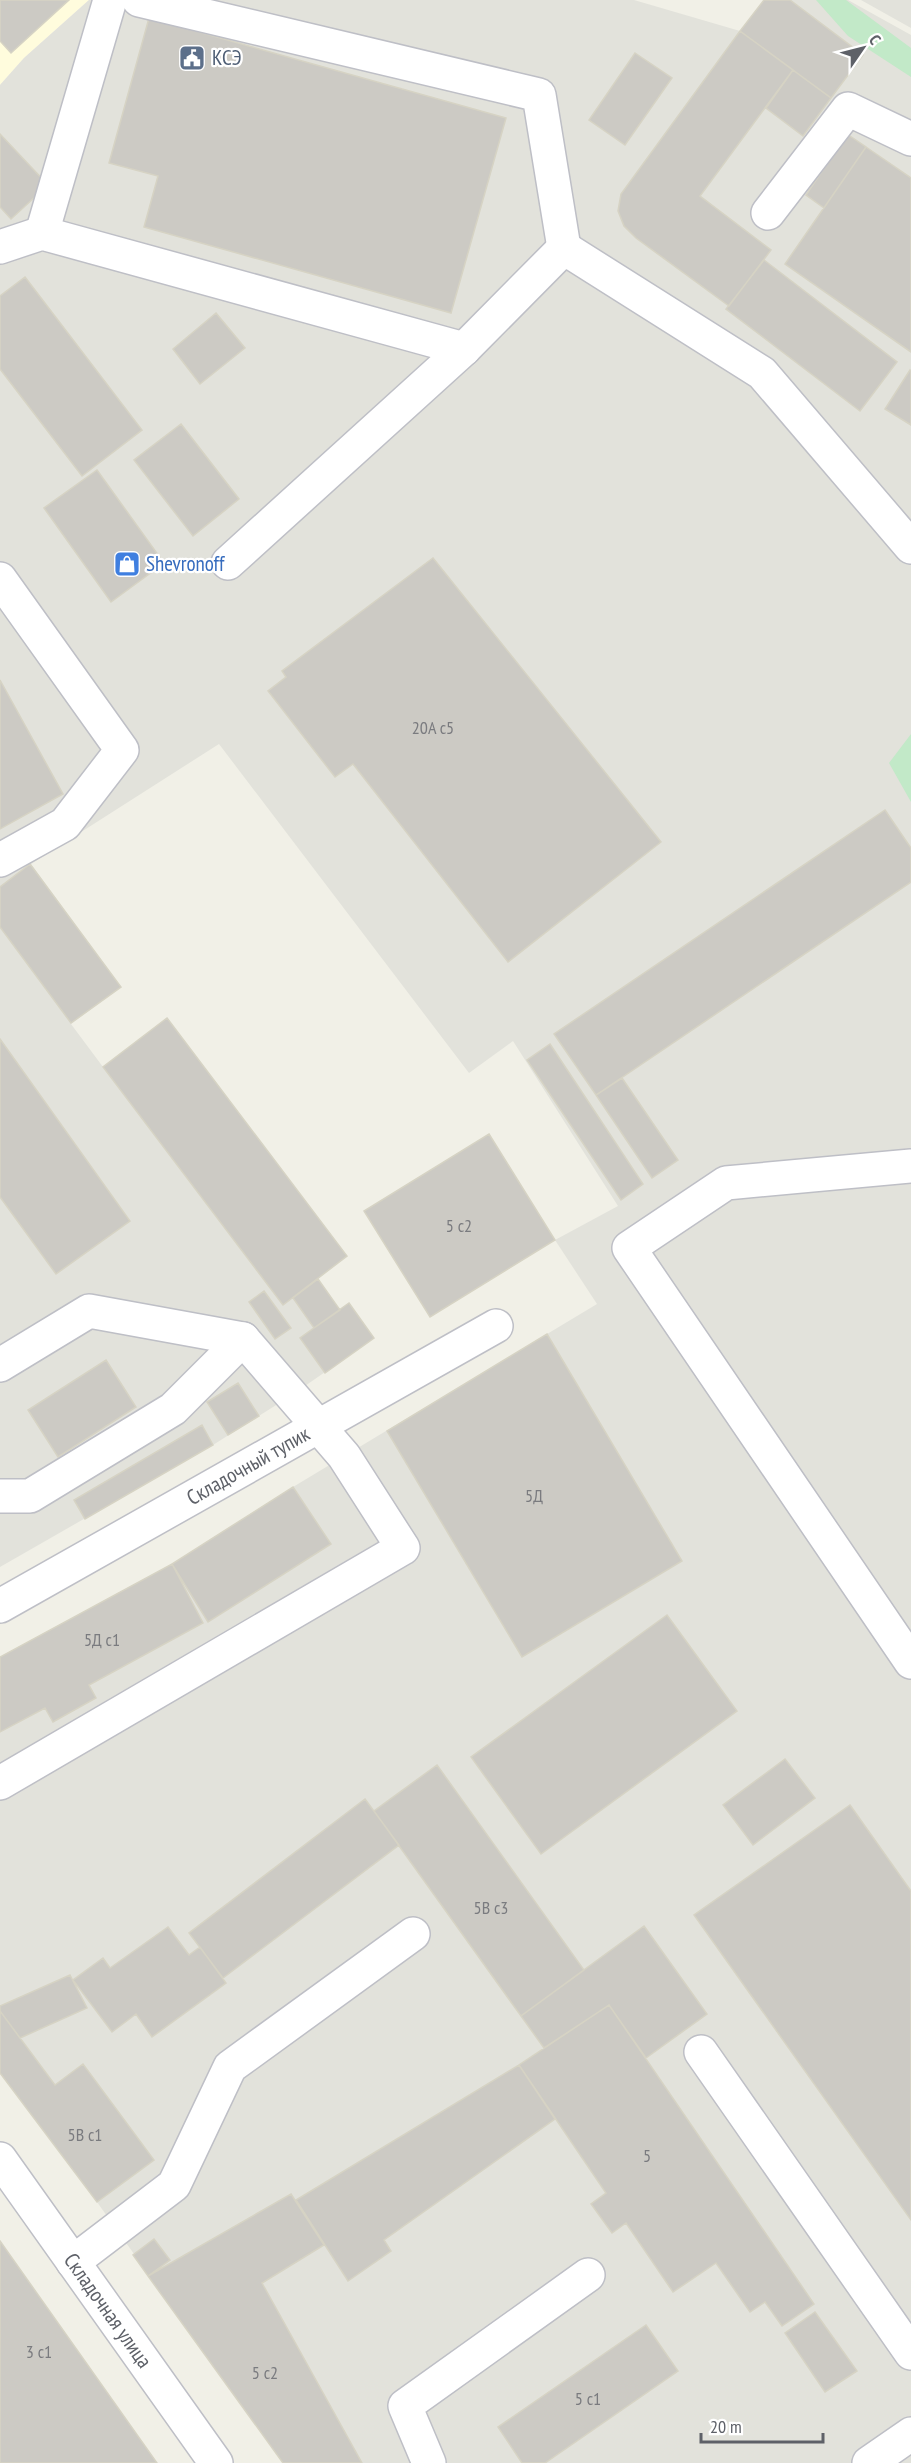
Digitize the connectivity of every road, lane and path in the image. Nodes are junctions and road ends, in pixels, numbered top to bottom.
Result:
1 (110, 0) edge
2 (139, 0) edge
3 (911, 139) edge
4 (768, 213) dead end
5 (42, 233) junction
6 (0, 247) edge
7 (564, 248) junction
8 (464, 349) junction
9 (911, 547) edge
10 (228, 563) dead end
11 (0, 579) edge
12 (0, 860) edge
13 (911, 1166) edge
14 (496, 1326) dead end
15 (243, 1339) junction
16 (3, 1358) edge
17 (320, 1427) junction
18 (0, 1496) edge
19 (0, 1606) edge
20 (911, 1662) edge
21 (0, 1783) edge
22 (413, 1935) dead end
23 (701, 2052) dead end
24 (0, 2159) edge
25 (73, 2262) junction
26 (588, 2275) dead end
27 (911, 2353) edge
28 (911, 2434) edge
29 (216, 2463) edge
30 (429, 2463) edge
31 (869, 2463) edge

1 - 5 street
2 - 7 street
3 - 4 street
5 - 6 street
5 - 8 street
7 - 8 street
7 - 9 street
8 - 10 street
11 - 12 street
13 - 20 street
14 - 17 street, Складочный тупик
15 - 16 street
15 - 17 street
15 - 18 street
17 - 19 street, Складочный тупик
17 - 21 street
22 - 25 street
23 - 27 street
24 - 25 street, Складочная улица
25 - 29 street, Складочная улица
26 - 30 street
28 - 31 street

